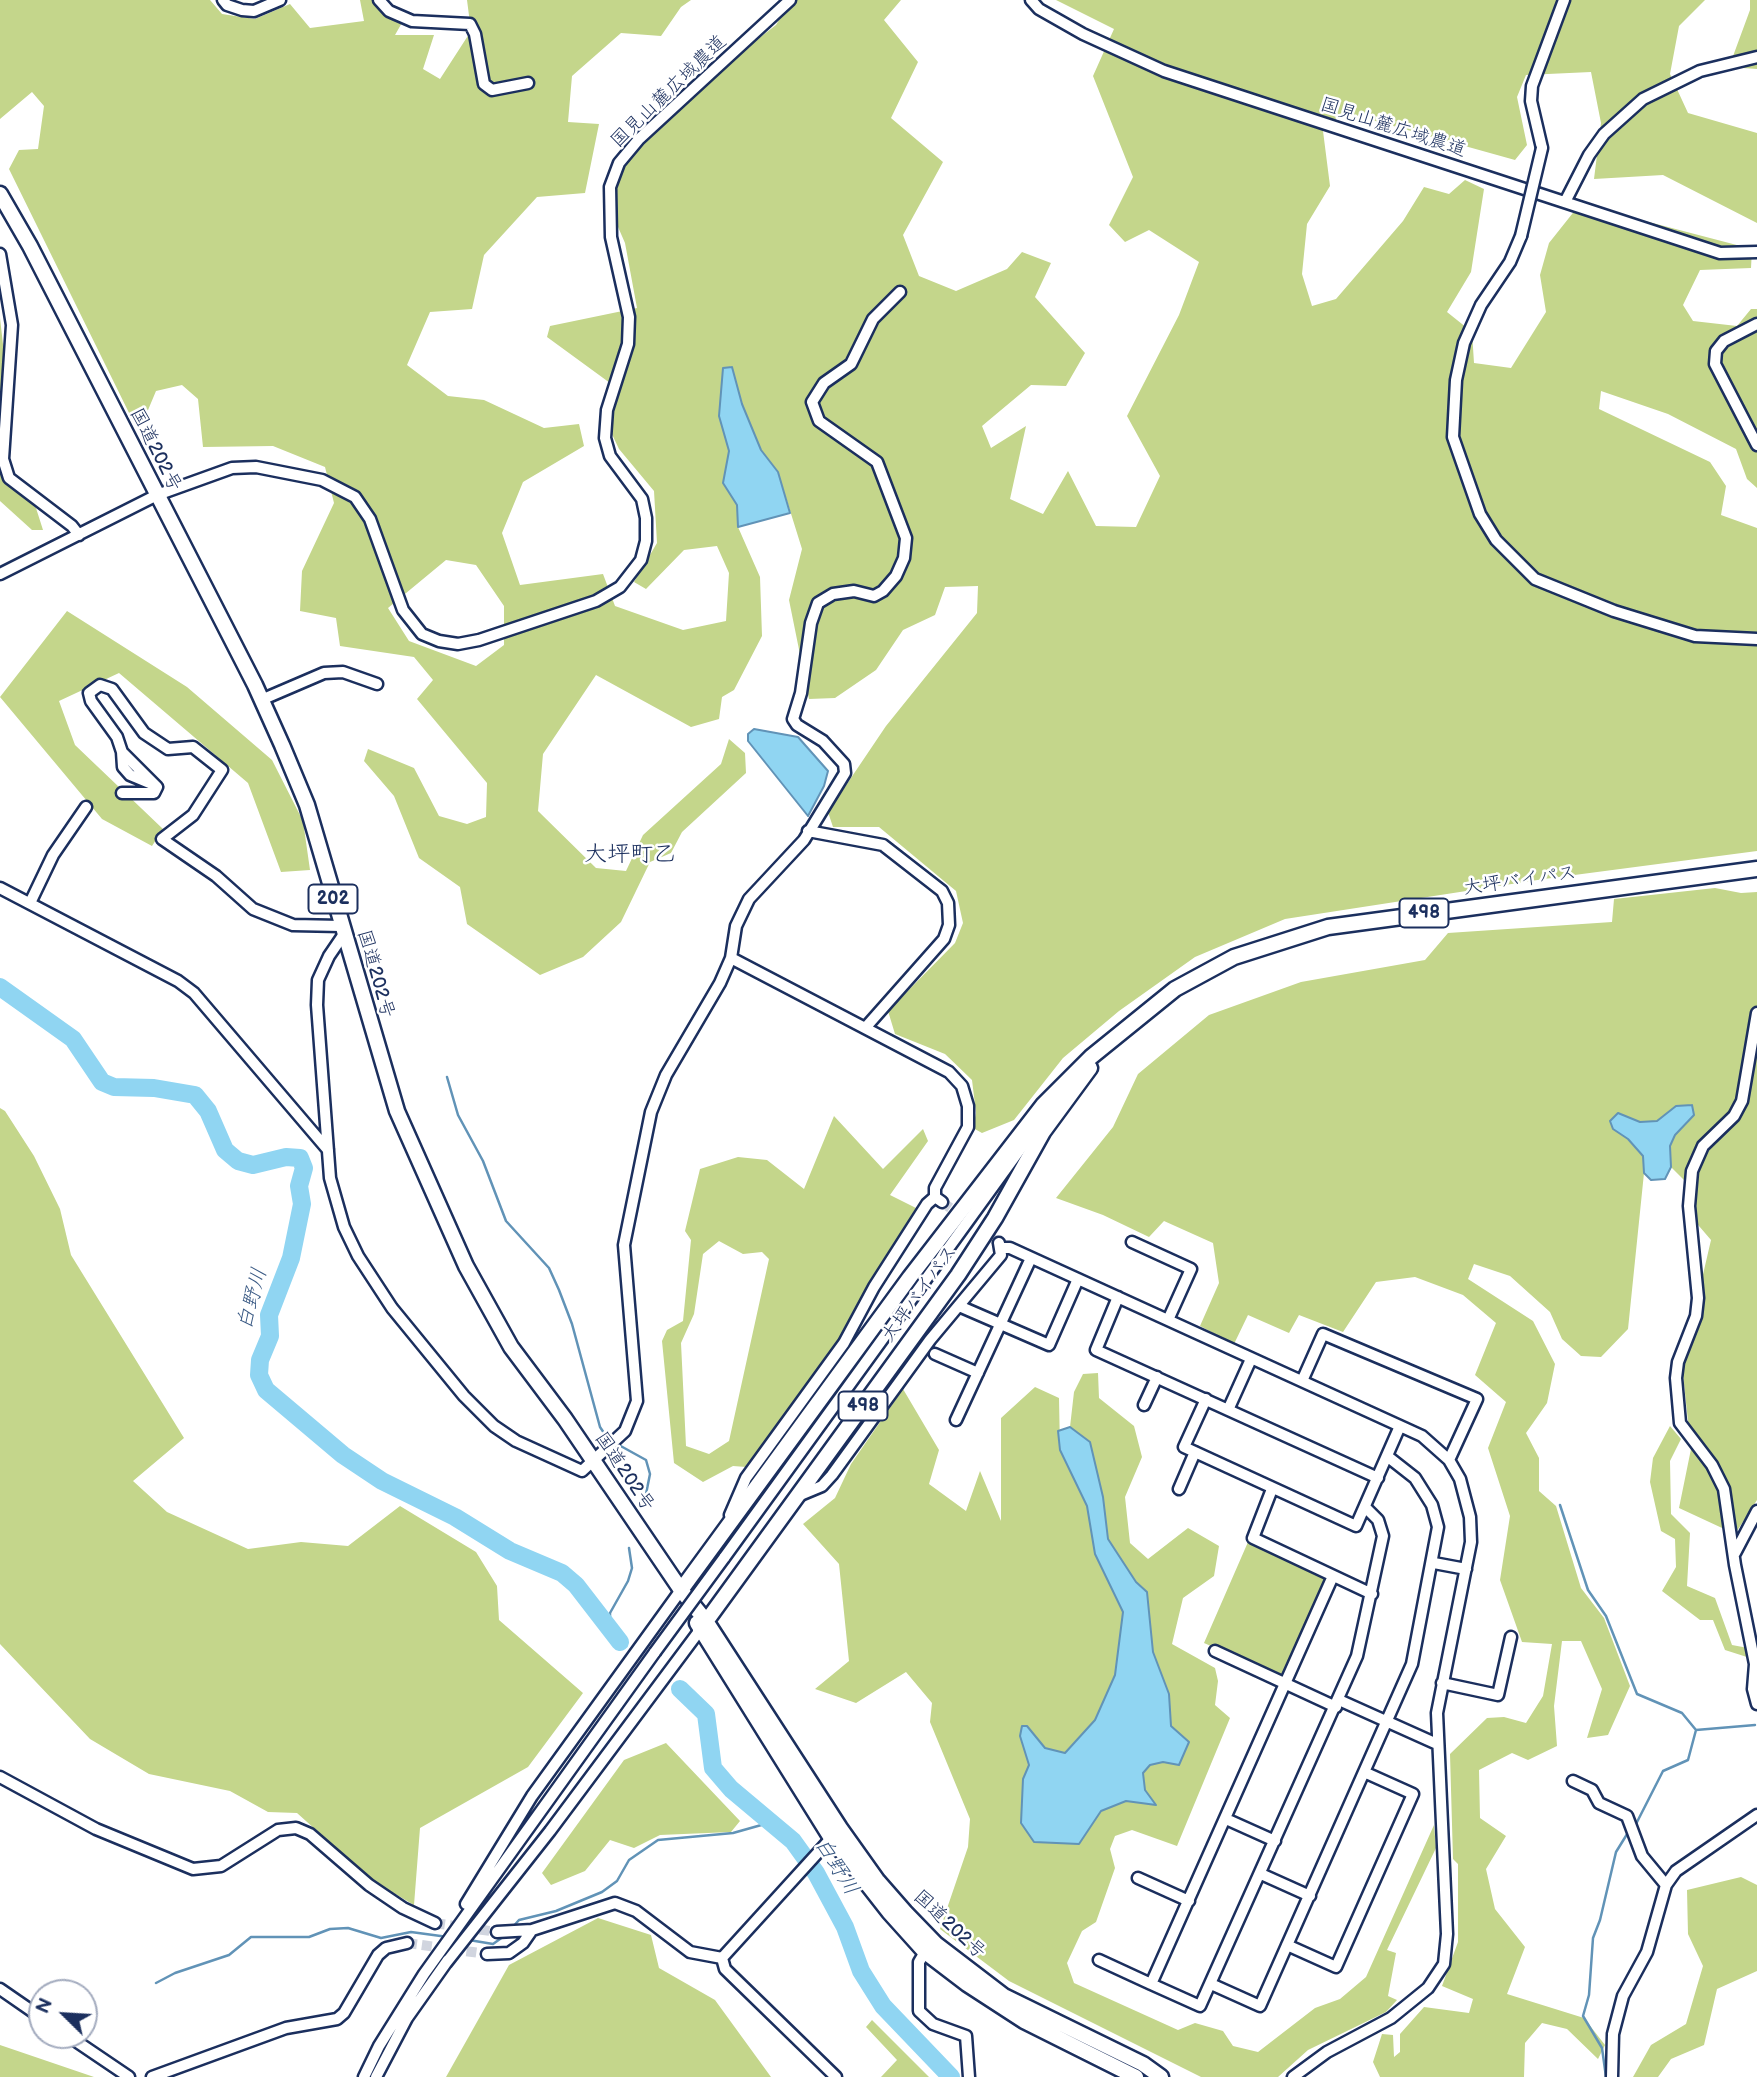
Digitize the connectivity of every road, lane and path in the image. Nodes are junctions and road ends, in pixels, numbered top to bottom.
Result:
1 (223, 0) edge
2 (280, 0) edge
3 (379, 0) edge
4 (790, 0) edge
5 (1031, 0) edge
6 (1564, 0) edge
7 (1757, 57) edge
8 (528, 83) dead end
9 (1565, 202) junction
10 (2, 205) edge
11 (1757, 252) edge
12 (0, 254) edge
13 (900, 292) dead end
14 (1757, 324) edge
15 (1757, 445) edge
16 (157, 495) junction
17 (79, 535) junction
18 (0, 574) edge
19 (1757, 639) edge
20 (377, 684) dead end
21 (261, 700) junction
22 (122, 793) dead end
23 (86, 807) dead end
24 (808, 831) junction
25 (1757, 869) edge
26 (0, 888) edge
27 (30, 903) junction
28 (343, 930) junction
29 (731, 958) junction
30 (1175, 989) junction
31 (1757, 1013) edge
32 (866, 1027) junction
33 (1117, 1034) junction
34 (328, 1151) junction
35 (1132, 1242) dead end
36 (1031, 1258) junction
37 (1078, 1279) junction
38 (1118, 1297) junction
39 (958, 1306) junction
40 (1168, 1320) junction
41 (1000, 1325) junction
42 (936, 1354) dead end
43 (1251, 1359) junction
44 (978, 1373) junction
45 (1157, 1377) junction
46 (1302, 1381) junction
47 (1206, 1399) junction
48 (1144, 1405) dead end
49 (1228, 1409) junction
50 (956, 1420) dead end
51 (1400, 1426) junction
52 (1195, 1452) junction
53 (1387, 1456) junction
54 (1449, 1460) junction
55 (593, 1462) junction
56 (1378, 1478) junction
57 (1179, 1489) dead end
58 (1272, 1489) junction
59 (796, 1497) junction
60 (1365, 1507) junction
61 (1757, 1511) edge
62 (722, 1535) junction
63 (1735, 1553) junction
64 (1434, 1563) junction
65 (1466, 1569) junction
66 (1333, 1576) junction
67 (681, 1590) junction
68 (1372, 1594) junction
69 (703, 1625) junction
70 (1511, 1637) dead end
71 (1214, 1651) dead end
72 (1286, 1683) junction
73 (1442, 1683) junction
74 (1337, 1703) junction
75 (1757, 1704) edge
76 (1386, 1722) junction
77 (1437, 1744) junction
78 (1364, 1772) junction
79 (0, 1777) edge
80 (1573, 1781) dead end
81 (1757, 1815) edge
82 (1226, 1819) junction
83 (836, 1833) junction
84 (1275, 1841) junction
85 (499, 1868) junction
86 (1261, 1874) junction
87 (1138, 1878) dead end
88 (1666, 1885) junction
89 (1310, 1896) junction
90 (1189, 1901) junction
91 (435, 1923) tunnel mouth
92 (531, 1930) junction
93 (497, 1932) tunnel mouth
94 (407, 1943) tunnel mouth
95 (1287, 1945) junction
96 (925, 1952) junction
97 (487, 1954) tunnel mouth
98 (722, 1958) junction
99 (1099, 1960) dead end
100 (446, 1963) junction
101 (424, 1974) junction
102 (1151, 1984) junction
103 (1211, 1984) junction
104 (0, 1989) edge
105 (28, 2008) edge
106 (87, 2049) edge
107 (128, 2077) edge
108 (152, 2077) edge
109 (364, 2077) edge
110 (376, 2077) edge
111 (836, 2077) edge
112 (969, 2077) edge
113 (1136, 2077) edge
114 (1161, 2077) edge
115 (1293, 2077) edge
116 (1612, 2077) edge

1 - 2 street
3 - 8 street
4 - 16 street, 国見山麓広域農道
5 - 9 street, 国見山麓広域農道
6 - 19 street, bridge
7 - 9 street
9 - 11 street, 国見山麓広域農道
10 - 16 highway, 国道202号 / 202
12 - 17 street
13 - 24 street
14 - 15 street
16 - 17 street, 国見山麓広域農道
16 - 21 highway, 国道202号 / 202
17 - 18 street, 国見山麓広域農道
20 - 21 street
21 - 28 highway, 国道202号 / 202
22 - 28 street
23 - 27 street
24 - 29 street
24 - 32 street
25 - 30 highway, 大坪バイパス / 498
26 - 27 street
27 - 34 street
28 - 34 street
28 - 55 highway, 国道202号 / 202
29 - 32 street
29 - 55 street
30 - 33 highway, 大坪バイパス / 498
30 - 59 highway, 大坪バイパス / 498
31 - 63 street
32 - 62 street
33 - 62 highway, 大坪バイパス / 498
33 - 85 street, bridge
34 - 55 street
35 - 40 street
36 - 37 street
36 - 39 street
36 - 41 street
37 - 38 street
37 - 41 street
38 - 40 street
38 - 45 street
39 - 41 street
39 - 59 street
40 - 43 street
41 - 44 street
42 - 44 street
43 - 46 street
43 - 49 street
44 - 50 street
45 - 47 street
45 - 48 street
46 - 51 street
46 - 54 street
47 - 49 street
47 - 52 street
49 - 56 street
51 - 53 street
51 - 54 street
52 - 57 street
52 - 58 street
53 - 56 street
53 - 64 street
54 - 65 street
55 - 67 highway, 国道202号 / 202
56 - 60 street
58 - 60 street
58 - 66 street
59 - 69 highway, 大坪バイパス / 498
60 - 68 street
61 - 63 street
62 - 67 highway, 大坪バイパス / 498
63 - 75 street
64 - 65 street
64 - 76 street
65 - 73 street
66 - 68 street
66 - 72 street
67 - 69 highway, 国道202号 / 202
67 - 101 street
68 - 74 street
69 - 83 highway, 国道202号 / 202
69 - 100 street
70 - 73 street
71 - 72 street
72 - 74 street
72 - 82 street
73 - 77 street
74 - 76 street
74 - 84 street
76 - 77 street
76 - 78 street
77 - 115 street
78 - 89 street
78 - 95 street
79 - 91 street
80 - 88 street
81 - 88 street
82 - 84 street
82 - 90 street
83 - 96 highway, 国道202号 / 202
83 - 98 street
83 - 114 highway, 国道202号 / 202
84 - 86 street
85 - 100 street
85 - 101 street
86 - 89 street
86 - 103 street
87 - 90 street
88 - 116 street
89 - 95 street
90 - 102 street
92 - 93 street
92 - 97 street
92 - 98 street
94 - 108 street
95 - 103 street
96 - 112 street
96 - 113 highway, 国道202号 / 202
98 - 111 street
99 - 102 street
100 - 110 street
101 - 109 street
102 - 103 street
104 - 105 street
106 - 107 street

